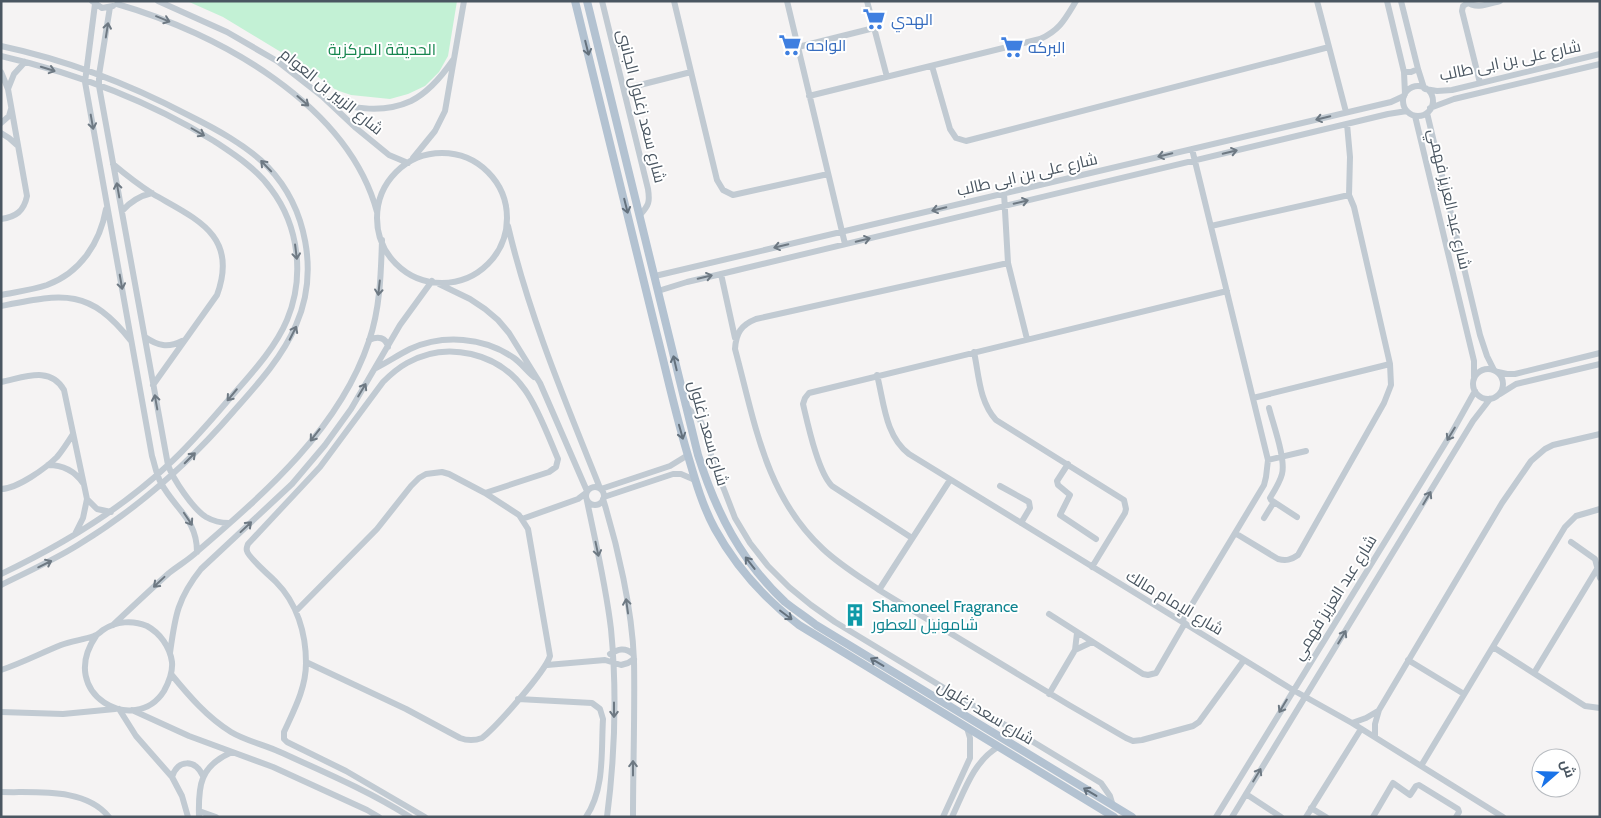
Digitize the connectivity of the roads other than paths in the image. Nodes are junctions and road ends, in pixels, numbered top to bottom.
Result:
1 (158, 1) edge
2 (464, 1) edge
3 (575, 1) edge
4 (587, 1) edge
5 (602, 1) edge
6 (674, 1) edge
7 (787, 1) edge
8 (867, 1) edge
9 (1076, 1) edge
10 (1318, 1) edge
11 (1387, 1) edge
12 (1401, 1) edge
13 (1500, 1) edge
14 (119, 2) edge
15 (1467, 2) edge
16 (93, 3) edge
17 (110, 7) junction
18 (874, 28) junction
19 (1, 46) edge
20 (798, 47) junction
21 (1329, 47) junction
22 (1598, 55) edge
23 (1, 56) edge
24 (454, 60) junction
25 (25, 62) junction
26 (1599, 64) edge
27 (932, 66) junction
28 (1418, 69) junction
29 (86, 70) junction
30 (1, 72) edge
31 (691, 72) junction
32 (1404, 72) junction
33 (99, 74) junction
34 (887, 77) junction
35 (85, 82) junction
36 (1480, 83) junction
37 (99, 86) junction
38 (1425, 88) junction
39 (8, 89) junction
40 (624, 89) junction
41 (1452, 90) junction
42 (1405, 95) junction
43 (809, 96) junction
44 (323, 97) junction
45 (1454, 99) junction
46 (1385, 103) junction
47 (12, 108) junction
48 (1429, 110) junction
49 (615, 111) junction
50 (1407, 111) junction
51 (1346, 112) junction
52 (604, 113) junction
53 (1388, 114) junction
54 (1415, 116) junction
55 (1, 123) edge
56 (1347, 124) junction
57 (1430, 127) junction
58 (1419, 130) junction
59 (1, 133) edge
60 (18, 146) junction
61 (1192, 149) junction
62 (1195, 160) junction
63 (410, 162) junction
64 (113, 164) junction
65 (828, 174) junction
66 (280, 182) junction
67 (272, 189) junction
68 (152, 193) junction
69 (1004, 193) junction
70 (1349, 195) junction
71 (107, 203) junction
72 (1005, 206) junction
73 (122, 212) junction
74 (640, 215) junction
75 (378, 216) junction
76 (1, 219) edge
77 (507, 220) junction
78 (1211, 226) junction
79 (842, 232) junction
80 (382, 240) junction
81 (845, 244) junction
82 (1008, 263) junction
83 (684, 270) junction
84 (721, 274) junction
85 (655, 276) junction
86 (434, 282) junction
87 (687, 282) junction
88 (658, 291) junction
89 (1227, 291) junction
90 (1, 295) edge
91 (138, 302) junction
92 (125, 304) junction
93 (1, 306) edge
94 (145, 337) junction
95 (736, 339) junction
96 (1027, 339) junction
97 (369, 340) junction
98 (132, 341) junction
99 (184, 341) junction
100 (388, 347) junction
101 (1484, 349) junction
102 (974, 352) junction
103 (1472, 352) junction
104 (1600, 353) edge
105 (266, 354) junction
106 (275, 360) junction
107 (1390, 364) junction
108 (1600, 364) edge
109 (375, 369) junction
110 (1496, 371) junction
111 (1525, 371) junction
112 (877, 375) junction
113 (1474, 377) junction
114 (1528, 381) junction
115 (1, 382) edge
116 (540, 383) junction
117 (153, 385) junction
118 (1475, 391) junction
119 (1500, 394) junction
120 (1253, 398) junction
121 (1490, 399) junction
122 (684, 404) junction
123 (1269, 408) dead end
124 (1462, 415) junction
125 (1473, 421) junction
126 (73, 434) junction
127 (1600, 434) edge
128 (1306, 451) dead end
129 (688, 454) junction
130 (1282, 457) junction
131 (1268, 460) junction
132 (1068, 464) junction
133 (48, 465) junction
134 (168, 465) junction
135 (670, 466) junction
136 (673, 474) junction
137 (157, 475) junction
138 (173, 476) junction
139 (695, 480) junction
140 (950, 480) junction
141 (84, 485) junction
142 (162, 485) junction
143 (1000, 486) dead end
144 (1, 489) edge
145 (601, 489) junction
146 (586, 492) junction
147 (485, 493) junction
148 (604, 498) junction
149 (578, 499) junction
150 (87, 500) junction
151 (587, 501) junction
152 (1274, 502) junction
153 (1600, 509) edge
154 (111, 512) junction
155 (1297, 517) dead end
156 (522, 518) junction
157 (1264, 518) dead end
158 (230, 523) junction
159 (1021, 523) junction
160 (1235, 532) junction
161 (75, 535) junction
162 (912, 538) junction
163 (1096, 539) dead end
164 (1571, 542) dead end
165 (197, 552) junction
166 (19, 566) junction
167 (1092, 567) junction
168 (1598, 570) junction
169 (1, 574) edge
170 (23, 574) junction
171 (1600, 578) edge
172 (1, 585) edge
173 (879, 590) junction
174 (296, 612) junction
175 (1049, 614) dead end
176 (1183, 622) junction
177 (113, 624) junction
178 (1077, 633) junction
179 (96, 636) junction
180 (1092, 642) junction
181 (1493, 646) junction
182 (1075, 650) junction
183 (612, 652) junction
184 (170, 653) junction
185 (633, 657) junction
186 (605, 660) junction
187 (1244, 660) junction
188 (1408, 660) junction
189 (306, 662) junction
190 (613, 664) junction
191 (547, 665) junction
192 (1, 670) edge
193 (1534, 673) junction
194 (171, 674) junction
195 (900, 676) junction
196 (895, 684) junction
197 (1293, 690) junction
198 (1050, 694) junction
199 (1464, 694) junction
200 (1305, 697) junction
201 (518, 699) junction
202 (1600, 708) edge
203 (117, 709) junction
204 (132, 710) junction
205 (1379, 710) junction
206 (1, 712) edge
207 (1352, 723) junction
208 (967, 728) junction
209 (1361, 729) junction
210 (1375, 737) junction
211 (998, 747) junction
212 (232, 752) junction
213 (1421, 766) junction
214 (203, 776) junction
215 (172, 778) junction
216 (1, 792) edge
217 (1246, 794) junction
218 (1311, 808) junction
219 (1116, 812) edge
220 (199, 814) edge
221 (606, 815) edge
222 (110, 817) edge
223 (188, 817) edge
224 (216, 817) edge
225 (379, 817) edge
226 (410, 817) edge
227 (425, 817) edge
228 (586, 817) edge
229 (633, 817) edge
230 (943, 817) edge
231 (952, 817) edge
232 (1132, 817) edge
233 (1216, 817) edge
234 (1232, 817) edge
235 (1281, 817) edge
236 (1306, 817) edge
237 (1326, 817) edge
238 (1372, 817) edge
239 (1456, 817) edge
240 (1503, 817) edge

1 - 44 street, شارع الزبير بن العوام
2 - 24 street
3 -> 52 main road, شارع سعد زغلول
4 - 49 main road, شارع سعد زغلول
5 - 40 street, شارع سعد زغلول الجانبى
6 - 31 street
7 - 20 street
8 - 18 street
9 - 27 street
10 - 21 street
11 - 32 street
12 - 28 street
13 - 15 street
14 - 17 street
14 -> 75 street, شارع الزبير بن العوام
15 - 36 street
16 - 17 street
16 - 29 street
33 -> 17 street
18 - 20 street
18 - 34 street
19 - 29 street
20 - 43 street
21 - 27 street
21 - 51 street
22 - 26 street
22 - 36 street, شارع على بن ابى طالب
23 - 25 street
24 - 44 street
24 - 63 street
25 -> 35 street
25 - 39 street
26 - 45 street, شارع على بن ابى طالب
27 - 34 street
28 - 32 street
28 - 38 street
29 - 33 street
29 - 35 street
30 - 39 street
31 - 40 street
31 - 65 street
32 - 42 street
33 - 37 street
66 -> 33 street
34 - 43 street
35 - 37 street
35 -> 71 street
36 - 41 street, شارع على بن ابى طالب
37 - 64 street
37 -> 67 street
38 - 41 street, شارع على بن ابى طالب
38 - 42 street
38 - 48 street
39 - 47 street
40 - 74 street, شارع سعد زغلول الجانبى
41 - 45 street
42 - 46 street, شارع على بن ابى طالب
42 - 50 street
43 - 65 street
44 - 63 street, شارع الزبير بن العوام
45 - 48 street, شارع على بن ابى طالب
46 - 51 street, شارع على بن ابى طالب
46 - 53 street
47 - 55 street
47 - 60 street
48 - 54 street
48 - 57 street, شارع عبد العزيز فهمي
49 - 52 main road
49 - 74 main road, شارع سعد زغلول
50 - 53 street, شارع على بن ابى طالب
50 - 54 street
51 -> 61 street, شارع على بن ابى طالب
52 -> 129 main road, شارع سعد زغلول
53 - 56 street, شارع على بن ابى طالب
54 - 58 street, شارع عبد العزيز فهمي
62 -> 56 street, شارع على بن ابى طالب
56 - 70 street
57 - 58 street
57 - 101 street, شارع عبد العزيز فهمي
58 - 103 street, شارع عبد العزيز فهمي
59 - 60 street
60 - 76 street
61 - 62 street
61 -> 69 street, شارع على بن ابى طالب
72 -> 62 street, شارع على بن ابى طالب
62 - 78 street
63 - 75 street
63 - 77 street
64 - 68 street
73 -> 64 street
65 - 79 street
66 - 67 street
106 -> 66 street
67 -> 105 street
68 - 73 street
68 - 99 street
69 - 72 street
69 -> 79 street, شارع على بن ابى طالب
70 - 78 street
70 - 107 street
71 - 90 street
71 -> 92 street
81 -> 72 street, شارع على بن ابى طالب
72 - 82 street
73 - 91 street
74 - 85 main road, شارع سعد زغلول
75 - 80 street
77 - 86 street
77 - 145 street
78 - 89 street
79 - 81 street
79 -> 83 street, شارع على بن ابى طالب
80 - 86 street
80 -> 97 street
81 - 84 street, شارع على بن ابى طالب
82 - 95 street
82 - 96 street
83 - 85 street, شارع على بن ابى طالب
83 - 87 street
87 -> 84 street, شارع على بن ابى طالب
84 - 95 street
85 - 88 main road, شارع سعد زغلول
86 - 100 street
86 - 116 street
87 - 88 street, شارع على بن ابى طالب
122 -> 88 main road, شارع سعد زغلول
89 - 96 street
89 - 120 street
91 - 92 street
91 - 94 street
92 - 98 street
93 - 98 street
94 - 99 street
94 - 117 street
95 - 173 street
96 - 102 street
97 - 100 street
97 -> 158 street
98 - 137 street
99 - 117 street
100 - 109 street
101 - 103 street
101 - 110 street, شارع عبد العزيز فهمي
102 - 112 street
102 - 132 street
103 - 113 street, شارع عبد العزيز فهمي
104 - 111 street
105 - 106 street
105 -> 134 street
138 -> 106 street
107 - 120 street
107 - 160 street
108 - 114 street
109 - 116 street
184 -> 109 street
110 - 111 street
110 - 113 street
110 - 119 street
111 - 114 street
112 - 140 street, شارع الإمام مالك
112 - 162 street
113 - 118 street
114 - 119 street
115 - 126 street
116 - 146 street
134 -> 117 street
118 - 121 street
118 - 124 street, شارع عبد العزيز فهمي
119 - 121 street
120 - 131 street
121 - 125 street, شارع عبد العزيز فهمي
195 -> 122 main road, شارع سعد زغلول
122 - 219 street
123 - 130 street
124 - 125 street
124 -> 197 street, شارع عبد العزيز فهمي
200 -> 125 street, شارع عبد العزيز فهمي
126 - 133 street
126 - 141 street
127 - 188 street
128 - 130 street
129 - 135 street
129 - 139 main road, شارع سعد زغلول
130 - 131 street
130 - 152 street
131 - 160 street
132 - 163 street
132 - 167 street
133 - 141 street
133 - 144 street
134 - 137 street
134 - 138 street
135 - 136 street
135 - 145 street
136 - 139 street
136 - 148 street
137 - 142 street
137 - 154 street
138 - 142 street
138 - 158 street
139 -> 196 main road, شارع سعد زغلول
140 - 159 street, شارع الإمام مالك
140 - 162 street
141 - 150 street
142 -> 165 street
170 -> 142 street
143 - 159 street
145 - 146 street
145 - 148 street
146 - 149 street
146 - 151 street
147 - 156 street
147 - 174 street
147 - 174 street
148 - 151 street
185 -> 148 street
149 - 151 street
149 - 156 street
150 - 154 street
150 - 161 street
151 -> 183 street
152 - 155 street
152 - 157 street
153 - 181 street
154 - 161 street
156 - 191 street
158 - 165 street
159 - 167 street, شارع الإمام مالك
160 - 176 street
161 - 166 street
162 - 173 street
164 - 168 street
165 -> 177 street
166 - 169 street
166 - 170 street
167 - 176 street, شارع الإمام مالك
168 - 171 street
168 - 193 street
170 - 172 street
173 - 198 street
174 - 189 street
175 - 178 street
176 - 180 street
176 - 187 street, شارع الإمام مالك
177 - 179 street
177 - 184 street
178 - 180 street
178 - 182 street
179 - 192 street
179 - 203 street
180 - 182 street
181 - 193 street
181 - 199 street
182 - 198 street
183 - 185 street
183 - 186 street
183 - 190 street
184 - 194 street
185 - 190 street
229 -> 185 street
186 - 190 street
186 - 191 street
187 - 197 street, شارع الإمام مالك
187 - 198 street
188 - 199 street
188 - 205 street
189 - 201 street
189 - 227 street
190 -> 221 street
191 - 201 street
193 - 202 street
194 - 204 street
194 - 226 street
195 - 196 main road
219 -> 195 main road, شارع سعد زغلول
196 - 208 main road, شارع سعد زغلول
197 - 200 street, شارع الإمام مالك
197 -> 233 street, شارع عبد العزيز فهمي
199 - 213 street
200 - 207 street, شارع الإمام مالك
217 -> 200 street, شارع عبد العزيز فهمي
201 - 228 street
203 - 204 street
203 - 206 street
203 - 215 street
204 - 212 street
205 - 207 street
205 - 210 street
207 - 209 street, شارع الإمام مالك
208 - 211 main road, شارع سعد زغلول
208 - 230 street
209 - 210 street, شارع الإمام مالك
209 - 218 street
210 - 213 street, شارع الإمام مالك
211 - 219 main road, شارع سعد زغلول
211 - 231 street
212 - 214 street
212 - 225 street
213 - 240 street, شارع الإمام مالك
214 - 215 street
214 - 220 street
215 - 223 street
216 - 222 street
217 - 234 street, شارع عبد العزيز فهمي
217 - 235 street
218 - 236 street
218 - 237 street
219 - 232 main road, شارع سعد زغلول
220 - 224 street
238 - 239 street

